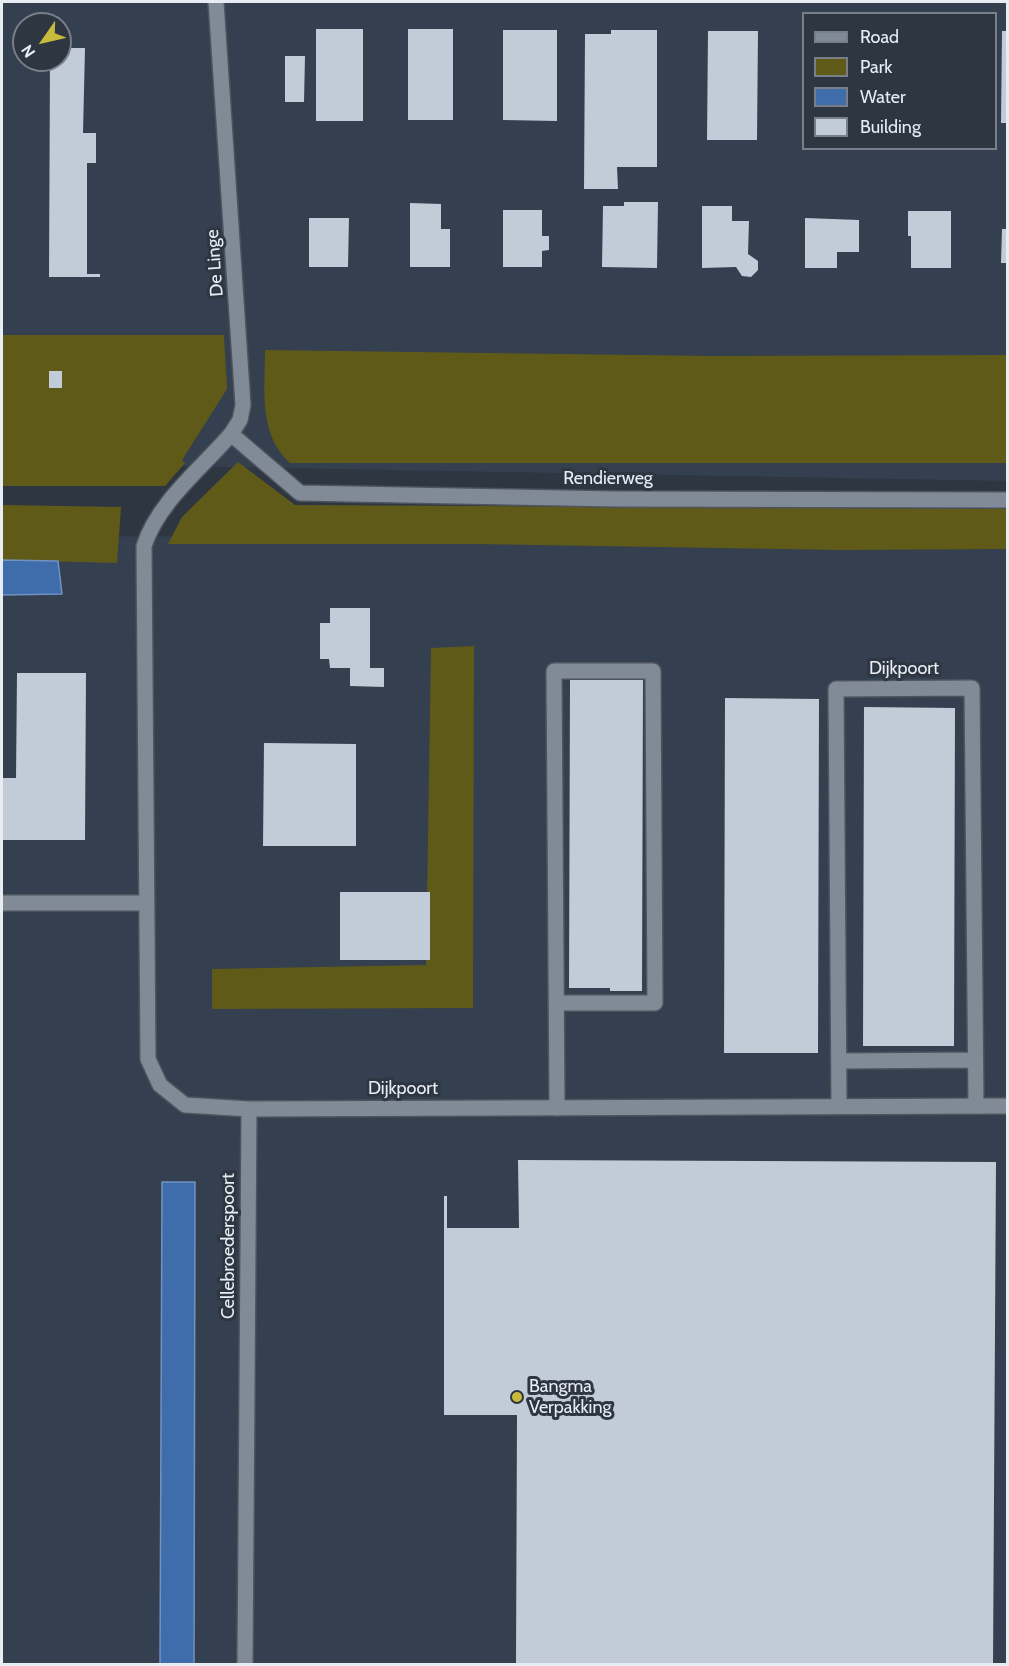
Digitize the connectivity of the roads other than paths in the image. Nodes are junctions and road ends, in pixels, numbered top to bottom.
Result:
1 (216, 2) edge
2 (231, 434) junction
3 (1008, 500) edge
4 (2, 903) edge
5 (146, 903) junction
6 (556, 1003) junction
7 (975, 1060) junction
8 (839, 1061) junction
9 (839, 1106) junction
10 (976, 1106) junction
11 (1008, 1106) edge
12 (557, 1108) junction
13 (249, 1109) junction
14 (245, 1665) edge

1 - 2 street, De Linge
2 - 3 street, Rendierweg
2 - 5 street, De Linge
4 - 5 street
5 - 13 street
6 - 6 street
6 - 12 street
7 - 8 street
7 - 8 street, Dijkpoort
7 - 10 street, Dijkpoort
8 - 9 street, Dijkpoort
9 - 10 street, Dijkpoort
9 - 12 street, Dijkpoort
10 - 11 street, Dijkpoort
12 - 13 street, Dijkpoort
13 - 14 street, Cellebroederspoort

